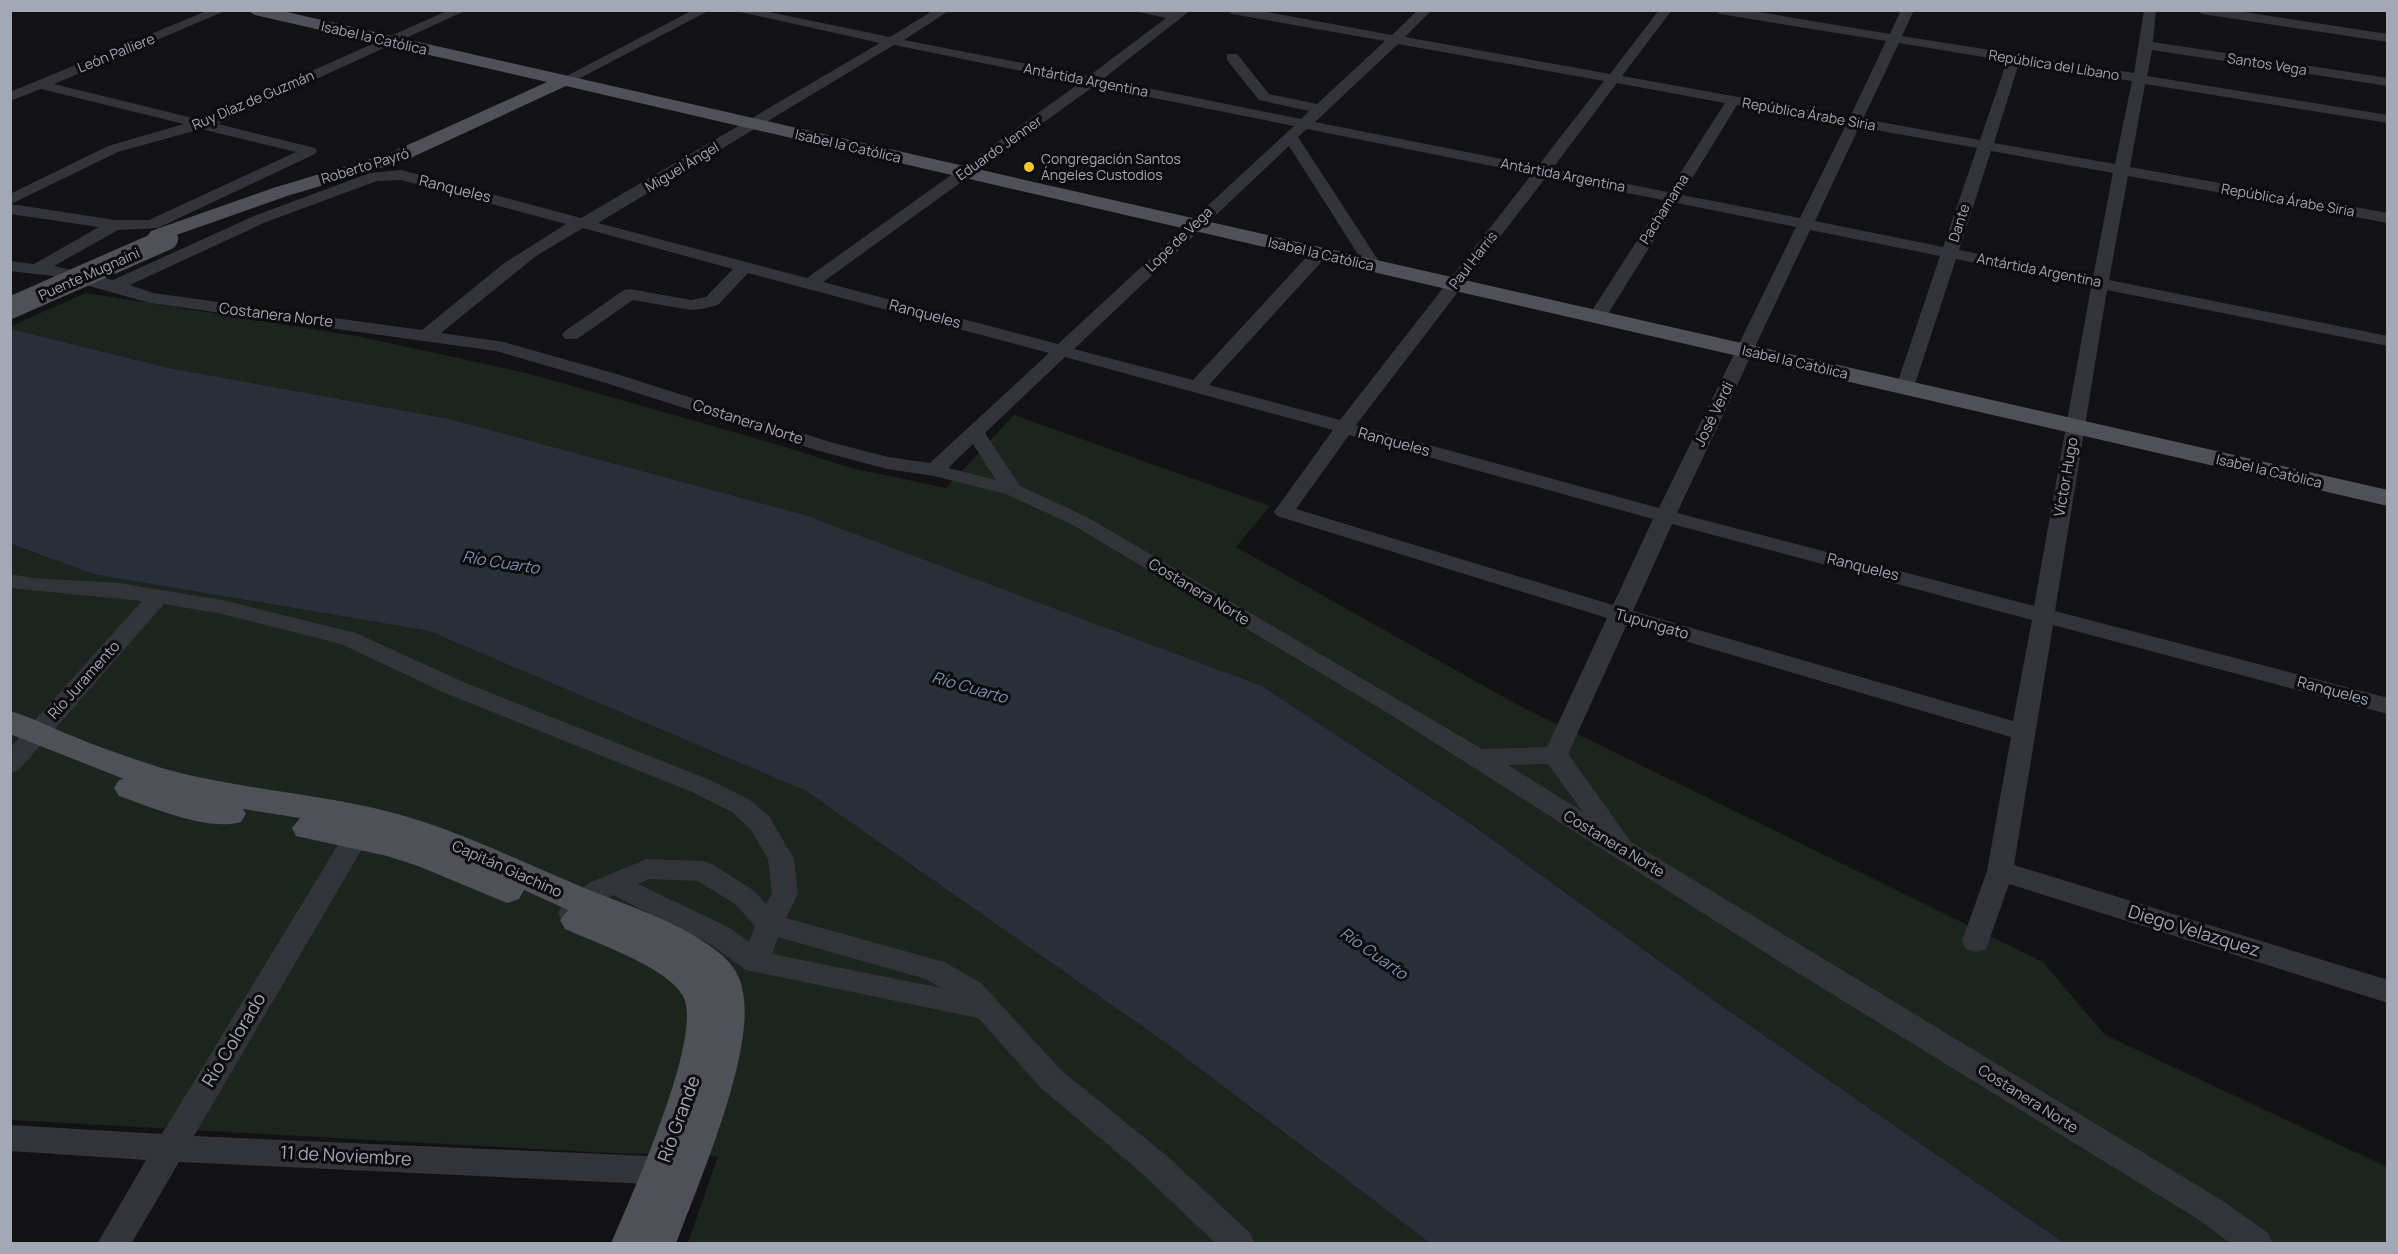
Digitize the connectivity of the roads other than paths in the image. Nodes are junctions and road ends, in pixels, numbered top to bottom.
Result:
1 (221, 10) edge
2 (255, 10) edge
3 (461, 10) edge
4 (704, 10) edge
5 (737, 10) edge
6 (944, 10) edge
7 (1136, 10) edge
8 (1232, 10) edge
9 (1320, 10) edge
10 (1426, 10) edge
11 (1666, 10) edge
12 (1720, 10) edge
13 (1908, 10) edge
14 (2150, 10) edge
15 (2202, 10) edge
16 (1181, 13) edge
17 (1304, 24) junction
18 (2388, 38) edge
19 (1894, 39) junction
20 (1393, 40) junction
21 (391, 41) junction
22 (892, 41) junction
23 (2146, 45) junction
24 (1232, 57) dead end
25 (2014, 59) junction
26 (2138, 79) junction
27 (1613, 80) junction
28 (564, 81) junction
29 (1092, 81) junction
30 (2388, 82) edge
31 (38, 84) junction
32 (10, 97) edge
33 (1733, 101) junction
34 (1318, 109) junction
35 (2388, 119) edge
36 (1855, 122) junction
37 (1303, 123) junction
38 (753, 124) junction
39 (200, 125) junction
40 (1290, 136) junction
41 (1985, 147) junction
42 (2122, 170) junction
43 (1542, 171) junction
44 (963, 172) junction
45 (1671, 197) junction
46 (10, 200) edge
47 (10, 209) edge
48 (2388, 218) edge
49 (583, 222) junction
50 (1806, 224) junction
51 (116, 225) junction
52 (1193, 225) junction
53 (163, 237) junction
54 (1950, 252) junction
55 (1319, 254) junction
56 (10, 266) edge
57 (745, 266) junction
58 (1374, 266) junction
59 (37, 269) junction
60 (2100, 282) junction
61 (811, 283) junction
62 (1454, 284) junction
63 (115, 286) junction
64 (10, 301) edge
65 (10, 308) edge
66 (1597, 317) junction
67 (428, 334) junction
68 (571, 335) dead end
69 (2388, 341) edge
70 (1063, 351) junction
71 (1745, 351) junction
72 (1197, 387) junction
73 (1905, 387) junction
74 (2075, 427) junction
75 (1344, 428) junction
76 (975, 432) junction
77 (934, 470) junction
78 (1013, 490) junction
79 (2388, 498) edge
80 (1284, 512) joint
81 (1665, 516) junction
82 (10, 581) edge
83 (158, 597) junction
84 (2043, 614) junction
85 (1619, 615) junction
86 (2388, 706) edge
87 (2022, 732) junction
88 (18, 742) edge
89 (1555, 754) junction
90 (1477, 759) junction
91 (356, 837) junction
92 (1624, 850) junction
93 (2000, 871) junction
94 (612, 882) junction
95 (576, 909) junction
96 (769, 924) junction
97 (1976, 941) dead end
98 (756, 962) junction
99 (701, 990) joint
100 (2388, 992) edge
101 (990, 1009) junction
102 (10, 1138) edge
103 (170, 1148) junction
104 (671, 1171) junction
105 (114, 1244) edge
106 (631, 1244) edge
107 (655, 1244) edge
108 (1239, 1244) edge
109 (2257, 1244) edge

1 - 31 street, León Palliere
2 - 21 main road, Isabel la Católica
3 - 21 street, Ruy Díaz de Guzmán
4 - 28 street, Roberto Payró
5 - 22 street, Antártida Argentina
6 - 22 street, Miguel Ángel
7 - 16 street
8 - 17 street, República Árabe Siria
9 - 17 street
10 - 20 street, Lope de Vega
11 - 27 street, Paul Harris
12 - 19 street, República del Líbano
13 - 19 street, José Verdi
14 - 23 street, Víctor Hugo
15 - 18 street
16 - 29 street, Eduardo Jenner
17 - 20 street, República Árabe Siria
19 - 25 street, República del Líbano
19 - 36 street, José Verdi
20 - 27 street, República Árabe Siria
20 - 34 street, Lope de Vega
21 - 28 main road, Isabel la Católica
21 - 39 street, Ruy Díaz de Guzmán
22 - 29 street, Antártida Argentina
22 - 38 street, Miguel Ángel
23 - 26 street, Víctor Hugo
23 - 30 street, Santos Vega
24 - 34 street
25 - 26 street, República del Líbano
25 - 41 street, Dante
26 - 35 street, República del Líbano
26 - 42 street, Víctor Hugo
27 - 33 street, República Árabe Siria
27 - 43 street, Paul Harris
28 - 38 main road, Isabel la Católica
28 - 53 main road, Roberto Payró
29 - 37 street, Antártida Argentina
29 - 44 street, Eduardo Jenner
31 - 32 street, León Palliere
31 - 39 street
33 - 36 street, República Árabe Siria
33 - 45 street, Pachamama
34 - 37 street, Lope de Vega
36 - 41 street, República Árabe Siria
36 - 50 street, José Verdi
37 - 40 street, Lope de Vega
37 - 43 street, Antártida Argentina
38 - 44 main road, Isabel la Católica
38 - 49 street, Miguel Ángel
39 - 46 street, Ruy Díaz de Guzmán
39 - 51 street
40 - 52 street, Lope de Vega
40 - 58 street
41 - 42 street, República Árabe Siria
41 - 54 street, Dante
42 - 48 street, República Árabe Siria
42 - 60 street, Víctor Hugo
43 - 45 street, Antártida Argentina
43 - 62 street, Paul Harris
44 - 52 main road, Isabel la Católica
44 - 61 street, Eduardo Jenner
45 - 50 street, Antártida Argentina
45 - 66 street, Pachamama
47 - 51 street
49 - 57 street, Ranqueles
49 - 63 street, Ranqueles
49 - 67 street, Miguel Ángel
50 - 54 street, Antártida Argentina
50 - 71 street, José Verdi
51 - 59 street
52 - 55 main road, Isabel la Católica
52 - 70 street, Lope de Vega
53 - 64 main road, Puente Mugnaini
53 - 65 main road, Puente Mugnaini, bridge
54 - 60 street, Antártida Argentina
54 - 73 street, Dante
55 - 58 main road, Isabel la Católica
55 - 72 street
56 - 59 street, Costanera Norte
57 - 61 street, Ranqueles
57 - 68 street
58 - 62 main road, Isabel la Católica
59 - 63 street, Costanera Norte
60 - 69 street, Antártida Argentina
60 - 74 street, Víctor Hugo
61 - 70 street, Ranqueles
62 - 66 main road, Isabel la Católica
62 - 75 street, Paul Harris
63 - 67 street, Costanera Norte
66 - 71 main road, Isabel la Católica
67 - 77 street, Costanera Norte
70 - 72 street, Ranqueles
70 - 76 street, Lope de Vega
71 - 73 main road, Isabel la Católica
71 - 81 street, José Verdi
72 - 75 street, Ranqueles
73 - 74 main road, Isabel la Católica
74 - 79 main road, Isabel la Católica
74 - 84 street, Víctor Hugo
75 - 80 street, Paul Harris
75 - 81 street, Ranqueles
76 - 77 street, Lope de Vega
76 - 78 street
77 - 78 street, Costanera Norte
78 - 90 street, Costanera Norte
80 - 85 street, Tupungato
81 - 84 street, Ranqueles
81 - 85 street, José Verdi
82 - 83 street
83 - 88 street, Río Juramento
83 - 96 street
84 - 86 street, Ranqueles
84 - 87 street, Víctor Hugo
85 - 87 street, Tupungato
85 - 89 street, José Verdi
87 - 93 street, Víctor Hugo
88 - 91 main road, Capitán Giachino
88 - 95 main road, Capitán Giachino
89 - 90 street
89 - 92 street
90 - 92 street, Costanera Norte
91 - 95 main road, Capitán Giachino
91 - 103 street, Río Colorado
92 - 109 street, Costanera Norte
93 - 97 street, Víctor Hugo
93 - 100 street, Diego Velazquez
94 - 95 street
94 - 96 street
94 - 98 street
95 - 99 main road, Capitán Giachino
95 - 104 main road, Capitán Giachino
96 - 98 street
96 - 101 street
98 - 101 street
99 - 104 main road, Río Grande
101 - 108 street
102 - 103 street, 11 de Noviembre
103 - 104 street, 11 de Noviembre
103 - 105 street, Río Colorado
104 - 106 main road, Río Grande
104 - 107 main road, Capitán Giachino

